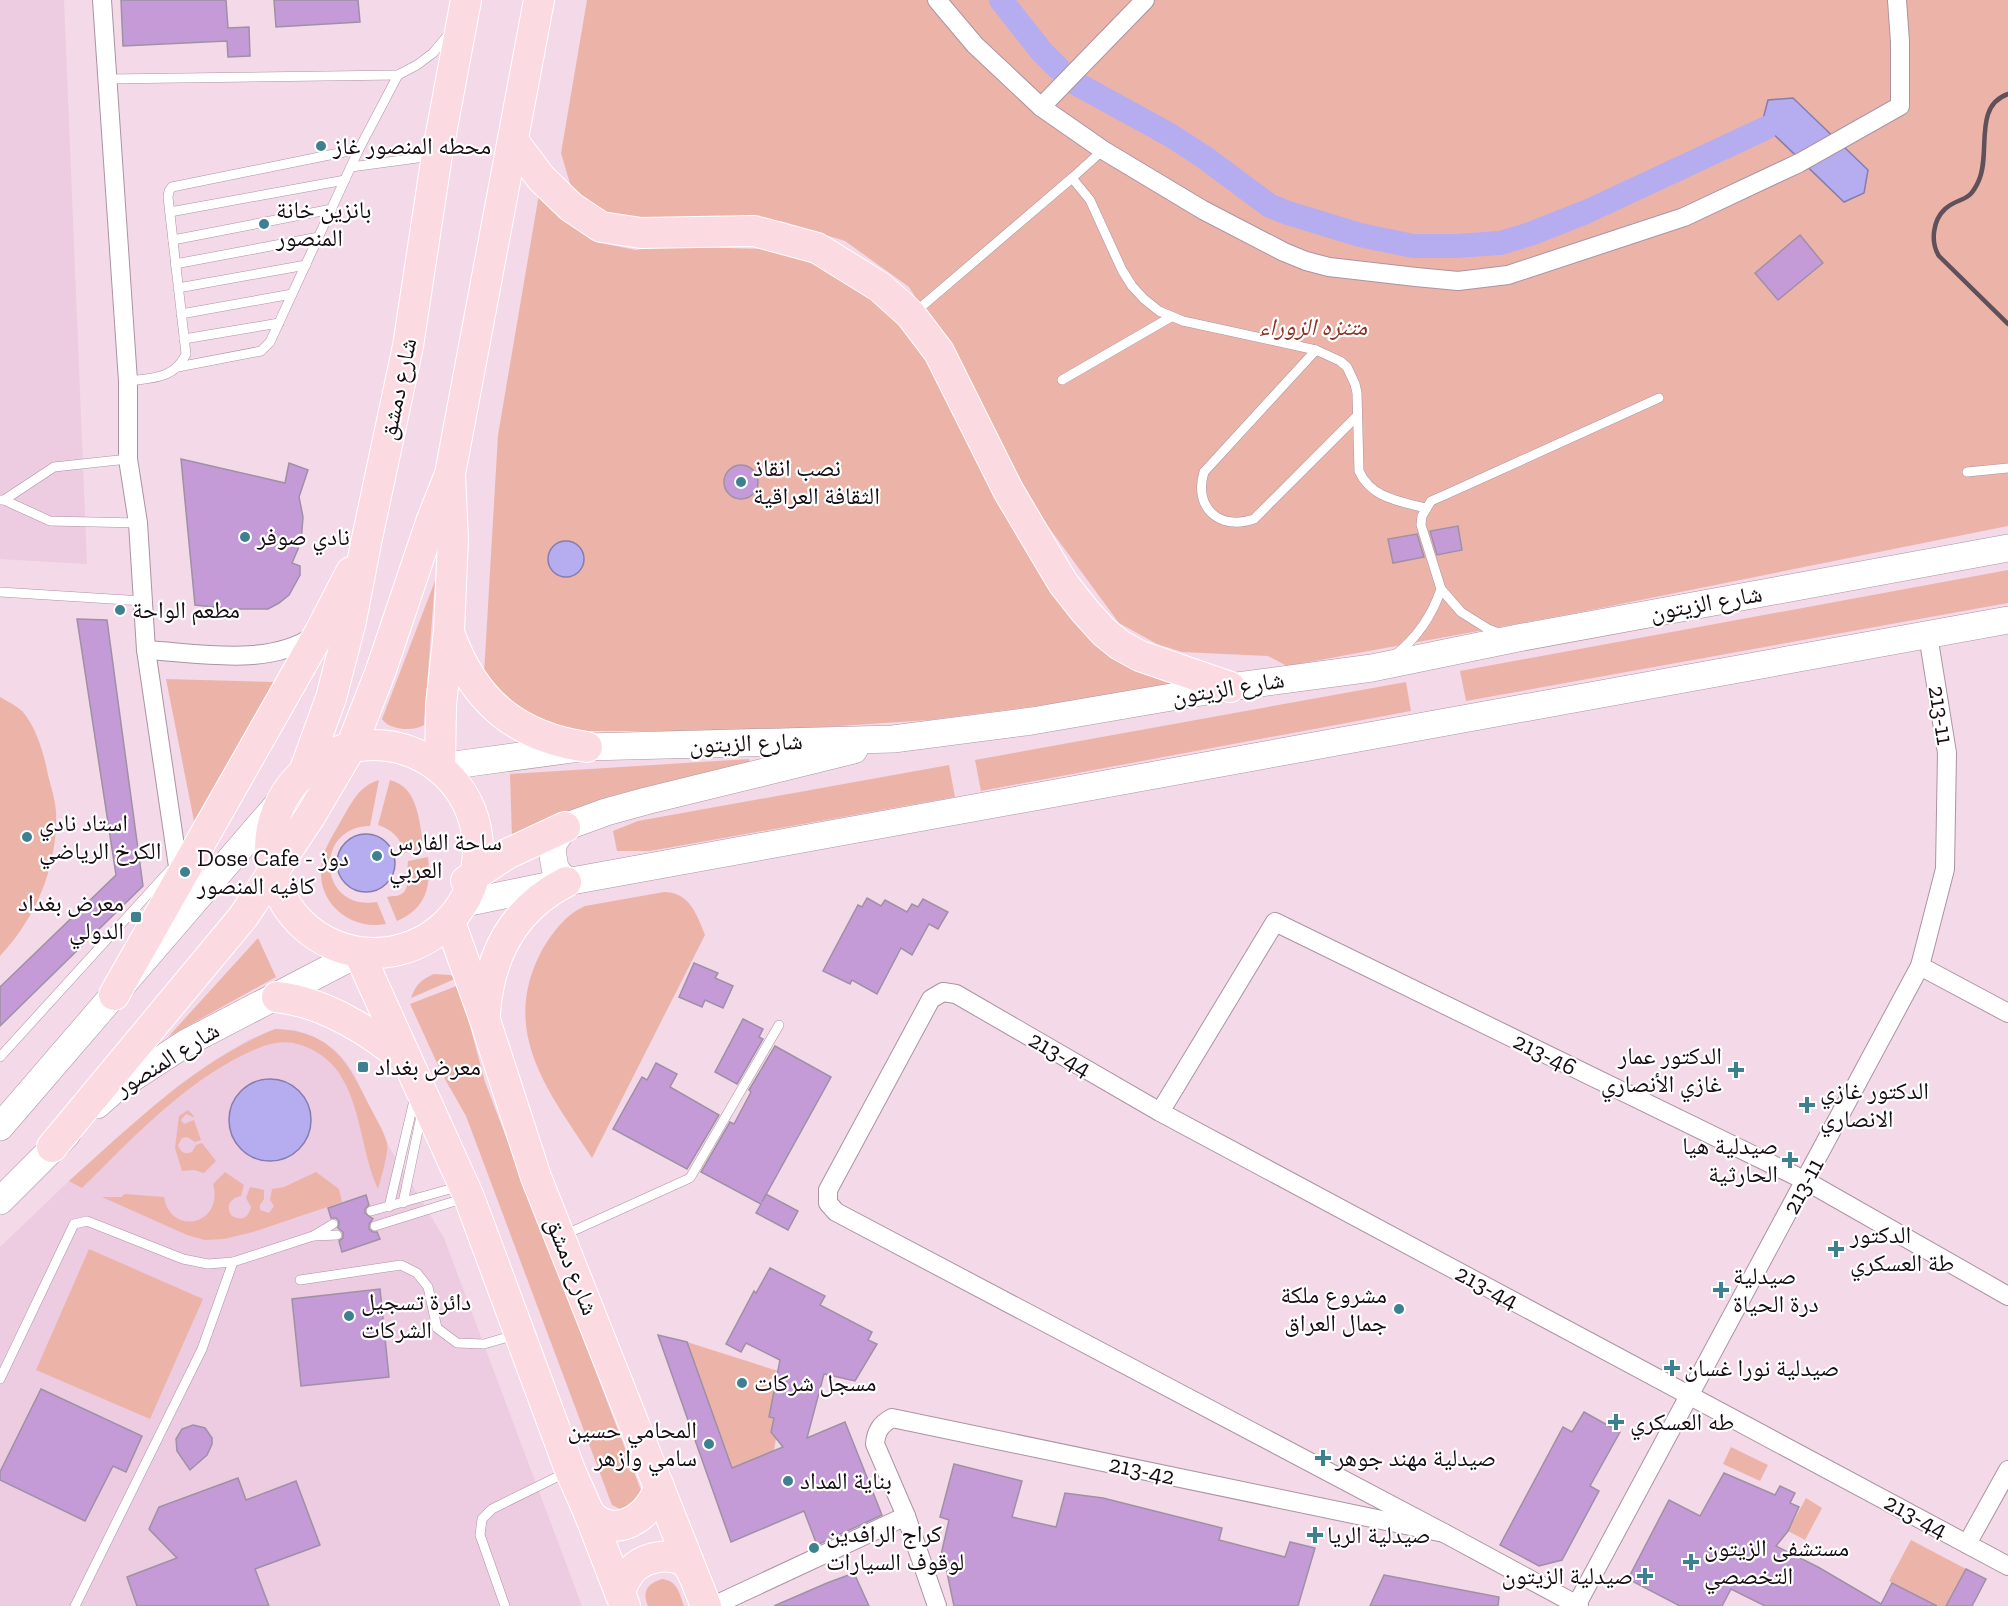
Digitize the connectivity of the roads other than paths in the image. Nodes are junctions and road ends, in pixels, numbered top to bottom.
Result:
1 (102, 0) edge
2 (466, 0) edge
3 (538, 0) edge
4 (937, 0) edge
5 (1145, 0) edge
6 (1897, 0) edge
7 (398, 75) junction
8 (107, 79) junction
9 (1041, 107) junction
10 (514, 142) junction
11 (360, 149) junction
12 (1103, 150) junction
13 (437, 155) junction
14 (351, 167) junction
15 (1072, 178) junction
16 (345, 180) junction
17 (332, 209) junction
18 (170, 212) junction
19 (319, 237) junction
20 (173, 240) junction
21 (175, 264) junction
22 (306, 265) junction
23 (178, 288) junction
24 (292, 294) junction
25 (182, 314) junction
26 (911, 315) junction
27 (1171, 317) junction
28 (279, 324) junction
29 (184, 339) junction
30 (1316, 350) junction
31 (178, 367) junction
32 (1062, 380) dead end
33 (128, 381) junction
34 (1659, 398) dead end
35 (1357, 416) junction
36 (128, 459) junction
37 (2008, 468) edge
38 (1967, 472) dead end
39 (450, 474) junction
40 (2, 500) edge
41 (1425, 508) junction
42 (138, 523) junction
43 (366, 543) junction
44 (2008, 548) edge
45 (1441, 589) junction
46 (0, 592) edge
47 (143, 601) junction
48 (2008, 620) edge
49 (320, 632) junction
50 (449, 632) junction
51 (1928, 634) junction
52 (1518, 638) junction
53 (146, 650) junction
54 (1372, 668) junction
55 (1230, 687) junction
56 (893, 739) junction
57 (351, 747) junction
58 (587, 747) junction
59 (440, 767) junction
60 (304, 772) junction
61 (284, 797) junction
62 (565, 827) junction
63 (178, 872) junction
64 (477, 873) junction
65 (272, 874) junction
66 (566, 882) junction
67 (457, 912) junction
68 (404, 950) junction
69 (359, 953) junction
70 (1920, 966) junction
71 (114, 995) junction
72 (277, 997) junction
73 (380, 998) junction
74 (2008, 1013) edge
75 (485, 1020) junction
76 (779, 1025) dead end
77 (0, 1057) edge
78 (418, 1081) junction
79 (1160, 1112) junction
80 (0, 1127) edge
81 (52, 1147) junction
82 (1806, 1181) junction
83 (466, 1191) junction
84 (0, 1201) edge
85 (403, 1203) junction
86 (389, 1206) junction
87 (371, 1211) dead end
88 (333, 1224) dead end
89 (375, 1226) dead end
90 (337, 1235) dead end
91 (313, 1236) junction
92 (560, 1237) junction
93 (233, 1262) junction
94 (300, 1280) dead end
95 (2008, 1296) edge
96 (519, 1334) junction
97 (0, 1379) edge
98 (1689, 1395) junction
99 (570, 1470) junction
100 (2008, 1470) edge
101 (658, 1486) junction
102 (589, 1513) junction
103 (906, 1516) junction
104 (1444, 1533) junction
105 (1967, 1544) junction
106 (2008, 1566) edge
107 (693, 1574) junction
108 (622, 1599) edge
109 (75, 1606) edge
110 (505, 1606) edge
111 (706, 1606) edge
112 (713, 1606) edge
113 (937, 1606) edge
114 (1577, 1606) edge

1 - 8 street
2 - 7 lane
2 - 13 main road, شارع دمشق
3 - 10 main road
4 - 9 street
5 - 9 street
6 - 12 street
7 - 8 lane
7 - 11 lane
8 - 33 street
9 - 12 street
10 - 26 main road
10 - 39 main road
11 - 14 lane
11 - 18 lane
12 - 15 lane
13 - 14 lane
13 - 43 main road, شارع دمشق
14 - 16 lane
15 - 26 lane
15 - 27 lane
16 - 17 lane
16 - 18 lane
17 - 19 lane
17 - 20 lane
18 - 20 lane
19 - 21 lane
19 - 22 lane
20 - 21 lane
21 - 23 lane
22 - 23 lane
22 - 24 lane
23 - 25 lane
24 - 25 lane
24 - 28 lane
25 - 29 lane
26 - 55 main road
27 - 30 lane
27 - 32 lane
28 - 29 lane
28 - 31 lane
29 - 31 lane
30 - 35 lane
30 - 35 lane
31 - 33 lane
33 - 36 street
34 - 41 lane
35 - 41 lane
36 - 40 lane
36 - 42 street
37 - 38 lane
39 - 50 main road
39 - 57 main road
40 - 42 lane
41 - 45 lane
42 - 47 street
43 - 49 main road
43 - 60 main road, شارع دمشق
44 - 52 main road, شارع الزيتون
45 - 52 lane
45 - 54 lane
46 - 47 lane
47 - 53 street
48 - 51 main road
49 - 53 street
49 - 63 main road
50 - 58 main road
50 - 59 main road
51 - 66 main road
51 - 70 street, 213-11
52 - 54 main road, شارع الزيتون
53 - 63 street
54 - 55 main road, شارع الزيتون
55 - 56 main road, شارع الزيتون
56 - 58 main road, شارع الزيتون
56 - 62 main road
57 - 59 main road
57 - 60 main road
57 - 65 main road
58 - 59 main road, شارع الزيتون
59 - 64 main road
60 - 61 main road
61 - 65 main road
61 - 71 main road
62 - 64 main road
62 - 66 main road
63 - 71 main road
63 - 77 lane
64 - 67 main road
64 - 68 main road
65 - 69 main road
65 - 81 main road
66 - 67 main road
66 - 75 main road
67 - 68 main road
67 - 75 main road, شارع دمشق
68 - 69 main road
68 - 73 main road
69 - 72 main road, شارع المنصور
69 - 73 main road
70 - 74 street
70 - 82 street, 213-11
71 - 80 main road
72 - 78 main road
72 - 81 main road, شارع المنصور
73 - 78 main road
75 - 92 main road, شارع دمشق
76 - 92 lane
78 - 83 main road
78 - 85 lane
78 - 86 lane
79 - 82 street, 213-46
79 - 98 street, 213-44
79 - 104 street, 213-44
81 - 84 main road, شارع المنصور
82 - 95 street, 213-46
82 - 98 street, 213-11
83 - 85 lane
83 - 89 lane
83 - 96 main road
85 - 86 lane
86 - 87 lane
88 - 91 lane
90 - 91 lane
91 - 93 lane
92 - 101 main road, شارع دمشق
93 - 97 lane
93 - 109 lane
94 - 96 lane
96 - 99 main road
98 - 105 street, 213-44
98 - 114 street, 213-11
99 - 102 main road
99 - 110 lane
100 - 105 street
101 - 102 main road
101 - 107 main road, شارع دمشق
102 - 108 main road
103 - 104 street, 213-42
103 - 112 street
103 - 113 street, 213-42
104 - 114 street, 213-42
105 - 106 street, 213-44
107 - 108 main road
107 - 111 main road, شارع دمشق

